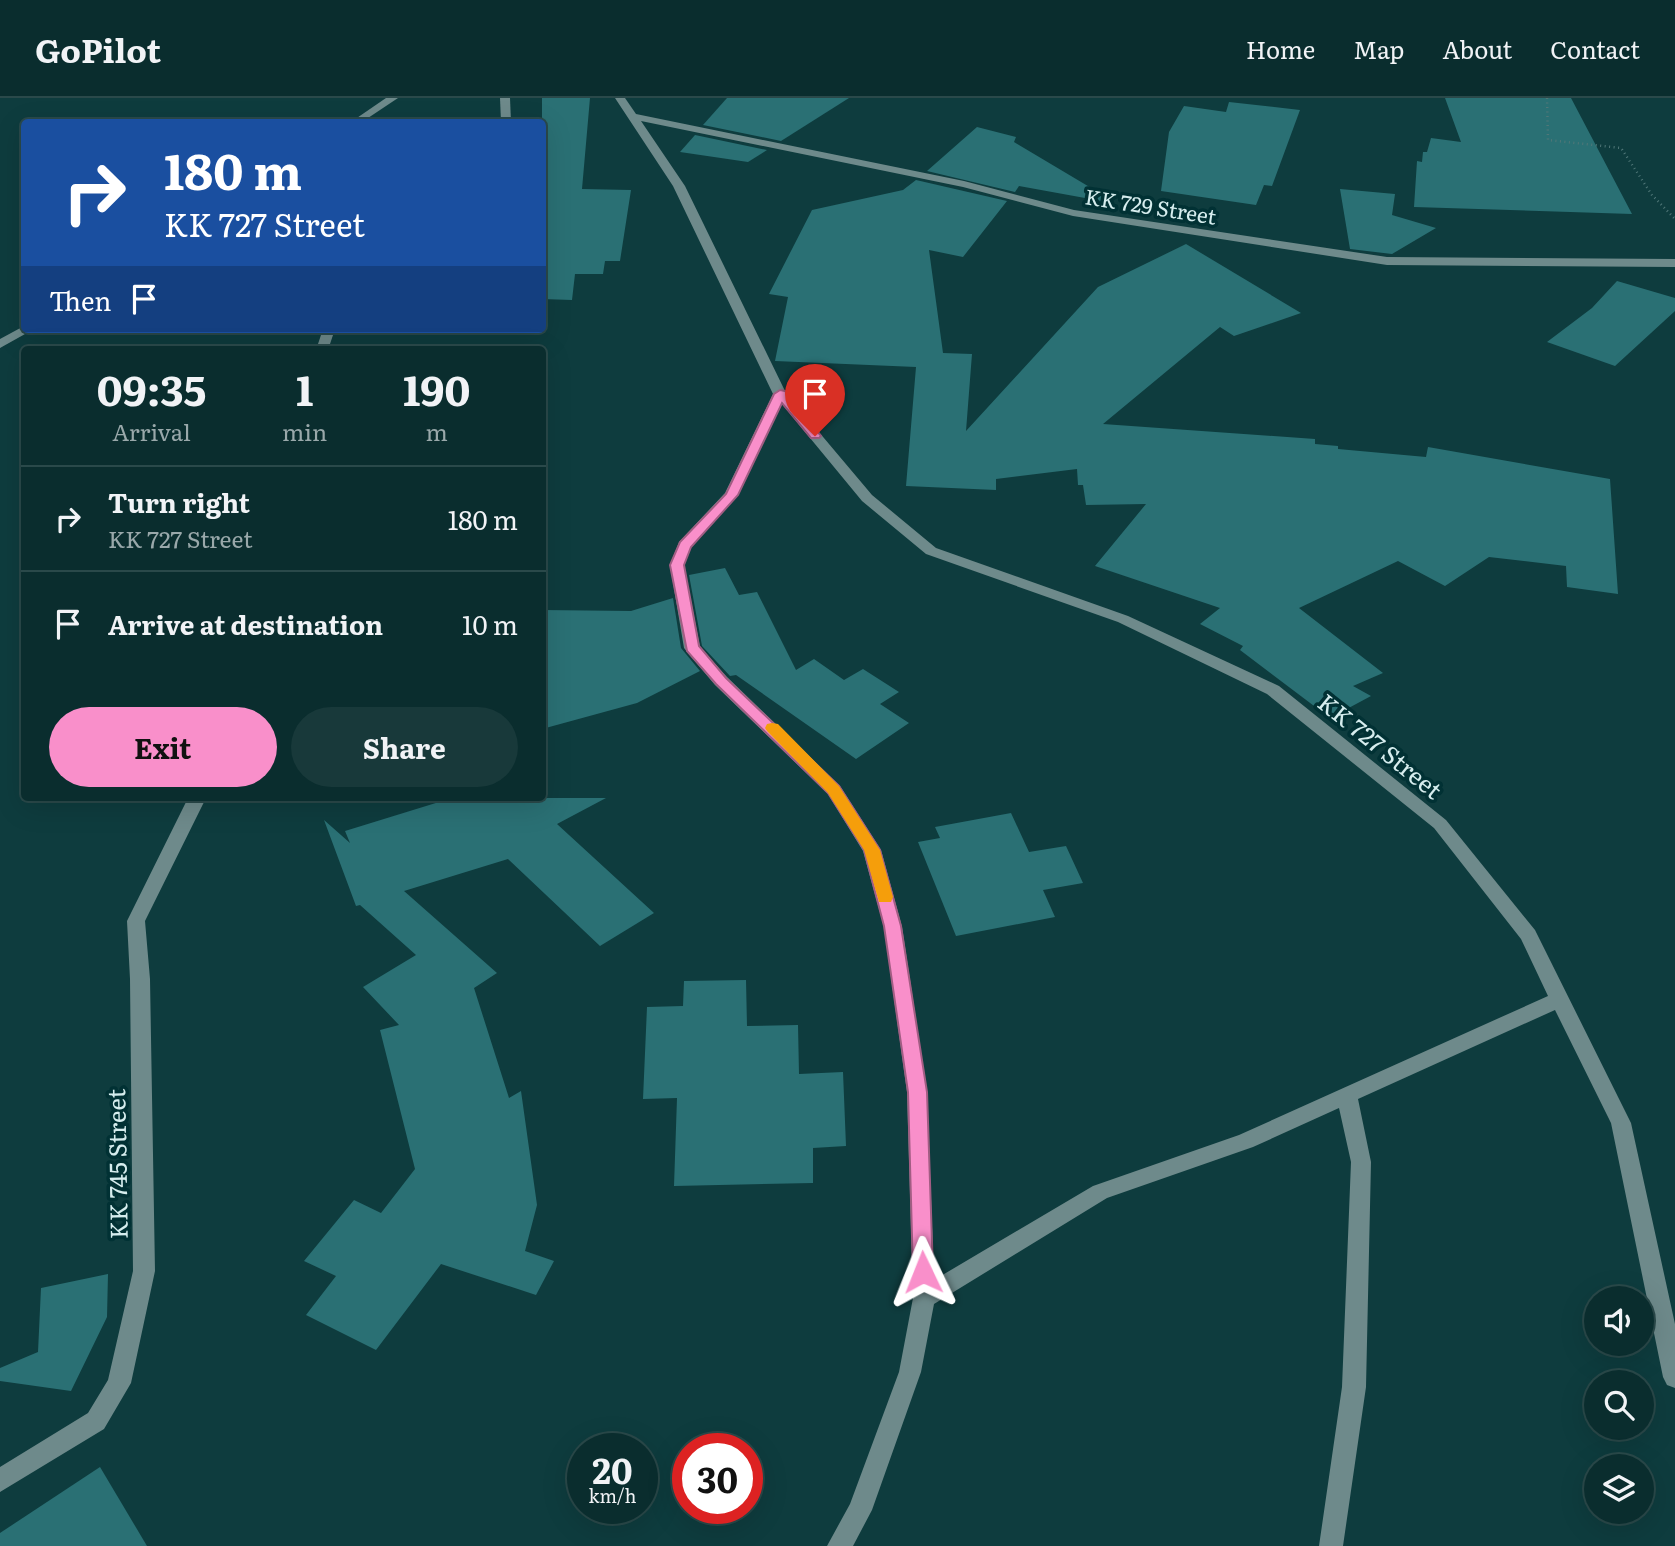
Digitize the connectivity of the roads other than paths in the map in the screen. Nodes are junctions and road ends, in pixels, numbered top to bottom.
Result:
1 (393, 98) edge
2 (505, 98) edge
3 (620, 98) edge
4 (630, 116) junction
5 (361, 119) edge
6 (506, 119) edge
7 (1675, 262) edge
8 (21, 333) edge
9 (0, 344) edge
10 (780, 394) junction
11 (196, 801) edge
12 (1560, 999) junction
13 (1347, 1096) junction
14 (924, 1298) junction
15 (1675, 1377) edge
16 (0, 1480) edge
17 (839, 1546) edge
18 (1331, 1546) edge

1 - 5 street
2 - 6 street
3 - 4 street, KK 727 Street
4 - 7 street, KK 729 Street
4 - 10 street, KK 727 Street
8 - 9 street
10 - 12 street, KK 727 Street
10 - 14 street
11 - 16 street, KK 745 Street
12 - 13 street
12 - 15 street, KK 727 Street
13 - 14 street
13 - 18 street
14 - 17 street

